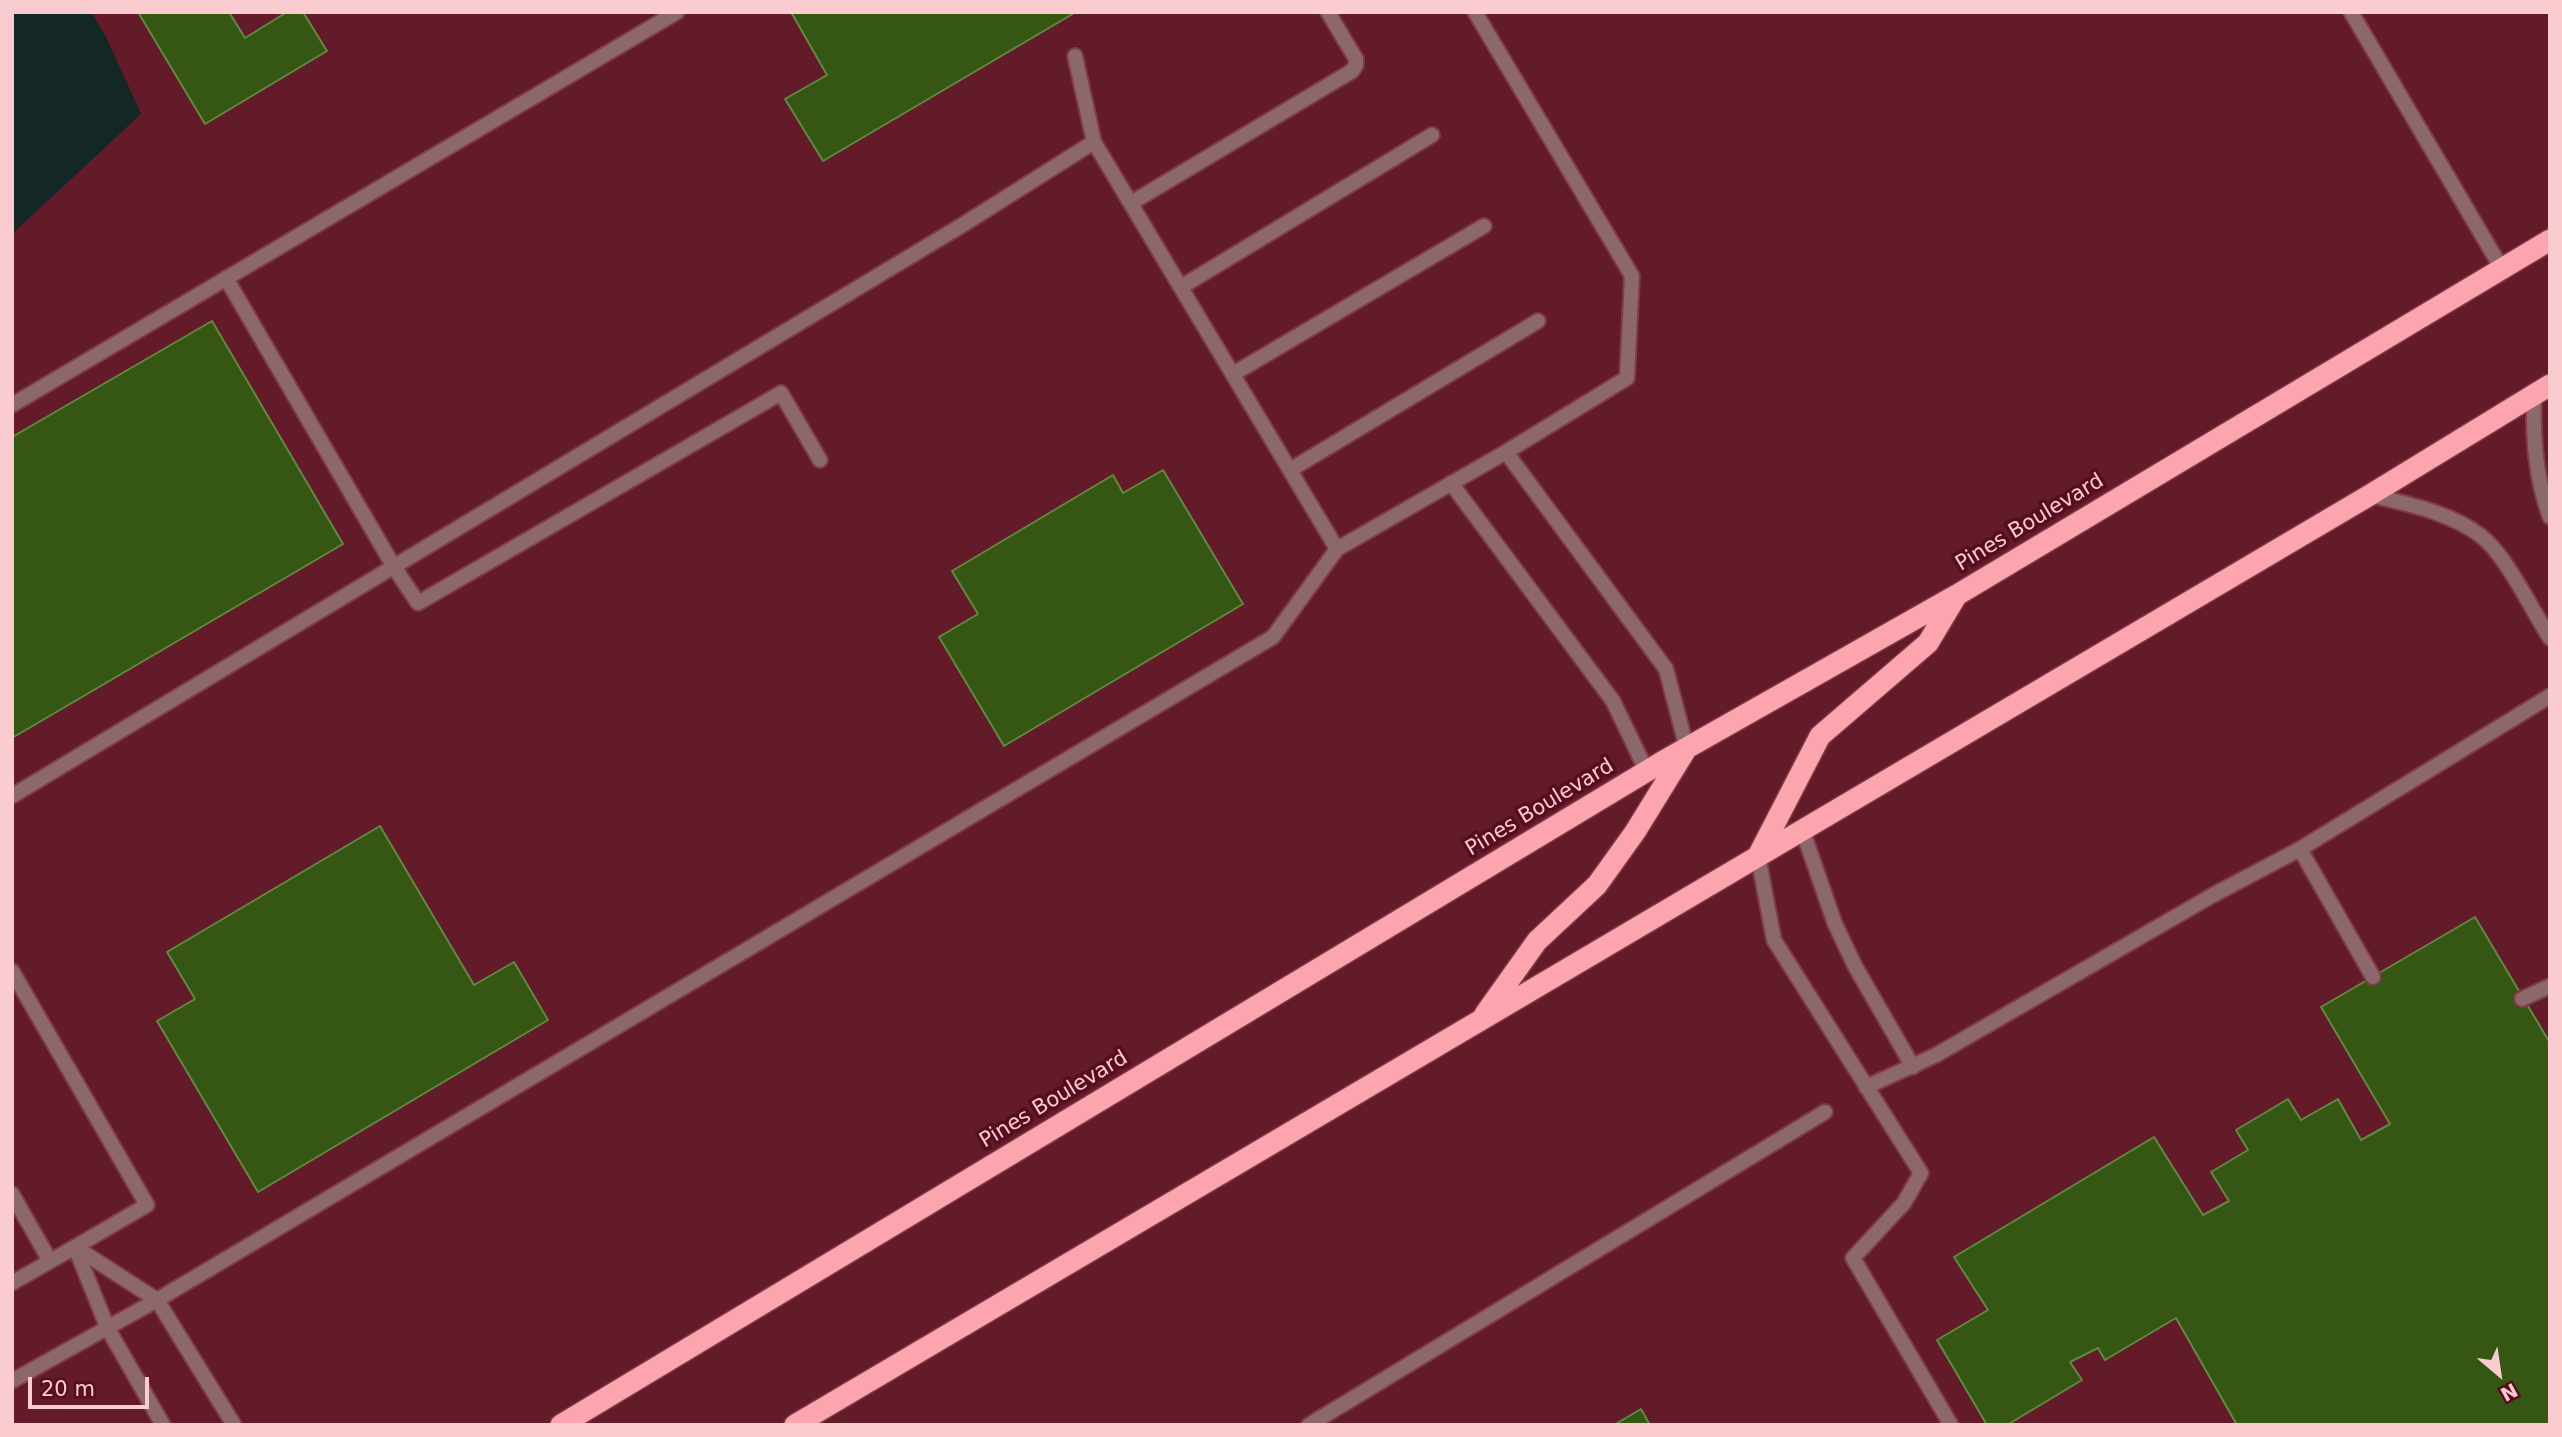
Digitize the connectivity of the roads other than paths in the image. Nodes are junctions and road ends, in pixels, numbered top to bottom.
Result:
1 (677, 12) edge
2 (1328, 12) edge
3 (1475, 12) edge
4 (2351, 12) edge
5 (1075, 55) dead end
6 (1432, 135) dead end
7 (1094, 142) junction
8 (1131, 203) junction
9 (1483, 226) dead end
10 (2550, 240) edge
11 (2502, 269) junction
12 (226, 278) junction
13 (1181, 287) junction
14 (1538, 321) dead end
15 (1233, 374) junction
16 (2542, 390) edge
17 (12, 405) edge
18 (1506, 452) junction
19 (820, 460) dead end
20 (1290, 470) junction
21 (1451, 483) junction
22 (2371, 495) junction
23 (2550, 517) edge
24 (1337, 550) junction
25 (394, 568) junction
26 (1956, 595) junction
27 (2550, 638) edge
28 (2550, 696) edge
29 (1687, 748) junction
30 (1647, 772) junction
31 (12, 796) edge
32 (1802, 829) junction
33 (2300, 849) junction
34 (1758, 856) junction
35 (12, 971) edge
36 (2373, 977) dead end
37 (2550, 986) edge
38 (2522, 999) dead end
39 (1479, 1021) junction
40 (1913, 1067) junction
41 (1866, 1087) junction
42 (1825, 1112) dead end
43 (12, 1194) edge
44 (75, 1247) junction
45 (50, 1261) junction
46 (12, 1283) edge
47 (157, 1300) junction
48 (108, 1329) junction
49 (12, 1381) edge
50 (163, 1425) edge
51 (234, 1425) edge
52 (561, 1425) edge
53 (795, 1425) edge
54 (1309, 1425) edge
55 (1951, 1425) edge

1 - 12 street
2 - 8 street
3 - 18 street
4 - 11 street
5 - 7 street
6 - 13 street
7 - 8 street
7 - 25 street
8 - 13 street
9 - 15 street
10 - 11 highway, Pines Boulevard
11 - 26 highway, Pines Boulevard
12 - 17 street
12 - 25 street
13 - 15 street
14 - 20 street
15 - 20 street
16 - 22 highway
16 - 23 street
18 - 21 street
18 - 29 street
19 - 25 street
20 - 24 street
21 - 24 street
21 - 30 street
22 - 27 street
22 - 32 highway
24 - 47 street
25 - 31 street
26 - 29 highway, Pines Boulevard
26 - 34 highway
28 - 33 street
29 - 30 highway, Pines Boulevard
29 - 39 highway
30 - 52 highway, Pines Boulevard
32 - 34 highway
32 - 40 street
33 - 36 street
33 - 40 street
34 - 39 highway
34 - 41 street
35 - 44 street
37 - 38 street
39 - 53 highway
40 - 41 street
41 - 55 street
42 - 54 street
43 - 45 street
44 - 45 street
44 - 47 street
44 - 48 street
45 - 46 street
47 - 48 street
47 - 51 street
48 - 49 street
48 - 50 street

